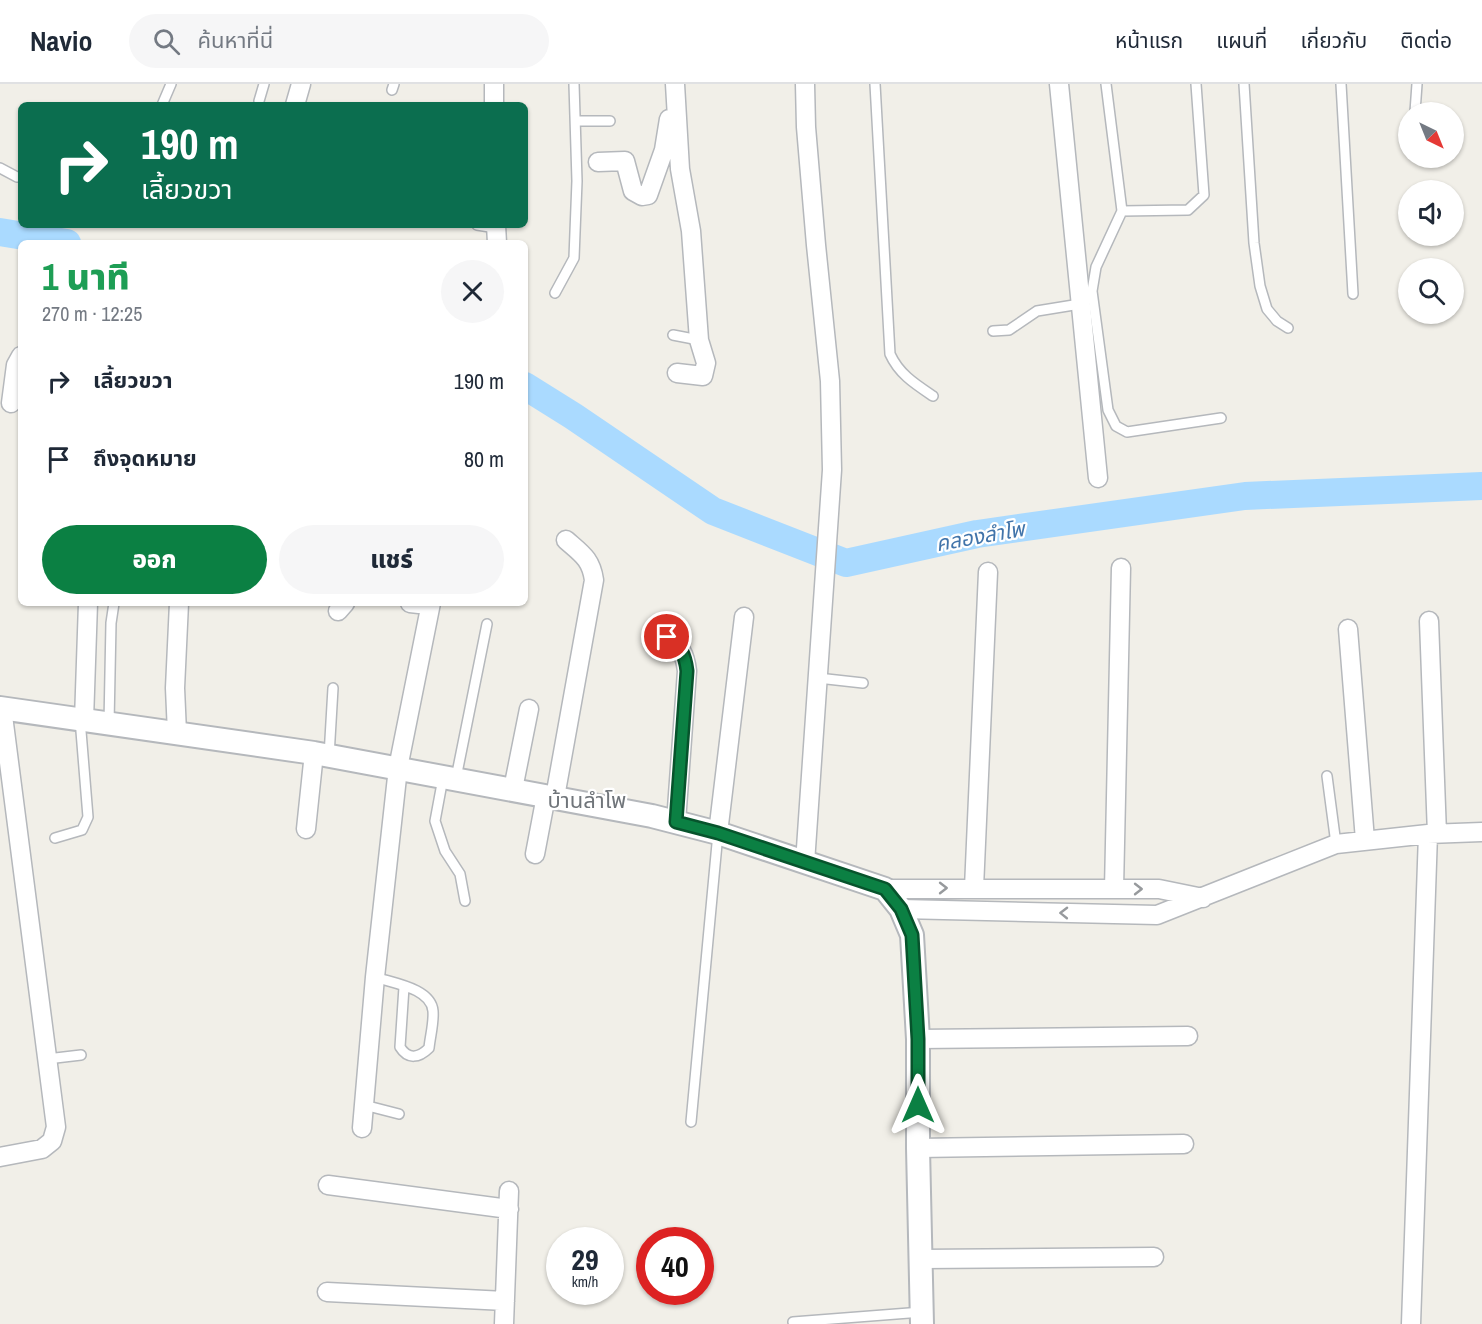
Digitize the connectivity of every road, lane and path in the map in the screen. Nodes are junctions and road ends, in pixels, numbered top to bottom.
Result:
1 (171, 84) edge
2 (264, 84) edge
3 (301, 84) edge
4 (494, 84) edge
5 (574, 84) edge
6 (668, 84) edge
7 (675, 84) edge
8 (805, 84) edge
9 (876, 84) edge
10 (1059, 84) edge
11 (1106, 84) edge
12 (1196, 84) edge
13 (1244, 84) edge
14 (1341, 84) edge
15 (1417, 84) edge
16 (259, 101) dead end
17 (163, 102) edge
18 (296, 102) edge
19 (494, 102) edge
20 (1416, 102) edge
21 (576, 121) junction
22 (610, 121) dead end
23 (660, 160) junction
24 (625, 161) junction
25 (598, 162) dead end
26 (0, 168) edge
27 (17, 177) dead end
28 (1122, 211) junction
29 (555, 293) dead end
30 (1353, 294) dead end
31 (1080, 304) junction
32 (1288, 328) dead end
33 (993, 331) dead end
34 (674, 335) dead end
35 (699, 340) junction
36 (18, 361) edge
37 (677, 373) dead end
38 (933, 396) dead end
39 (11, 403) dead end
40 (1221, 418) dead end
41 (1098, 478) dead end
42 (566, 540) dead end
43 (1121, 568) dead end
44 (988, 572) dead end
45 (88, 606) edge
46 (114, 606) edge
47 (179, 606) edge
48 (419, 606) edge
49 (744, 617) dead end
50 (1429, 621) dead end
51 (487, 624) dead end
52 (1348, 629) dead end
53 (667, 637) dead end
54 (818, 678) junction
55 (863, 683) dead end
56 (333, 688) dead end
57 (1, 708) edge
58 (529, 709) dead end
59 (82, 719) junction
60 (109, 723) junction
61 (177, 733) junction
62 (322, 754) junction
63 (392, 767) junction
64 (1327, 776) dead end
65 (450, 777) junction
66 (513, 789) junction
67 (551, 797) junction
68 (676, 822) junction
69 (306, 829) dead end
70 (1482, 832) edge
71 (718, 833) junction
72 (1432, 834) junction
73 (55, 838) dead end
74 (1365, 840) junction
75 (1336, 844) junction
76 (535, 854) dead end
77 (805, 863) junction
78 (974, 888) junction
79 (885, 889) junction
80 (1114, 889) junction
81 (1203, 898) junction
82 (465, 901) dead end
83 (901, 909) junction
84 (375, 977) junction
85 (404, 987) junction
86 (1188, 1036) dead end
87 (918, 1039) junction
88 (81, 1055) dead end
89 (47, 1059) junction
90 (364, 1105) junction
91 (399, 1114) dead end
92 (691, 1122) dead end
93 (362, 1128) dead end
94 (1184, 1144) dead end
95 (918, 1148) junction
96 (0, 1157) edge
97 (328, 1185) dead end
98 (1154, 1257) dead end
99 (921, 1258) junction
100 (327, 1292) dead end
101 (505, 1301) junction
102 (922, 1318) edge
103 (793, 1322) dead end
104 (504, 1324) edge
105 (1412, 1324) edge

1 - 17 lane
2 - 16 lane
3 - 18 street
4 - 19 street
5 - 21 lane
6 - 23 street
7 - 35 street
8 - 54 street
9 - 38 lane
10 - 31 street
11 - 28 lane
12 - 28 lane
13 - 32 lane
14 - 30 lane
15 - 20 lane
21 - 22 lane
21 - 29 lane
23 - 24 street
23 - 24 street
24 - 25 street
26 - 27 lane
28 - 40 lane
31 - 33 lane
31 - 41 street
34 - 35 lane
35 - 37 street
36 - 39 street
42 - 67 street
43 - 80 street
44 - 78 street
45 - 59 street
46 - 60 lane
47 - 61 street
48 - 63 street
49 - 71 street
50 - 72 street
51 - 65 lane
52 - 74 street
53 - 68 street
54 - 55 lane
54 - 77 street
56 - 62 lane
57 - 59 street
57 - 89 street
58 - 66 street
59 - 60 street
59 - 73 lane
60 - 61 street
61 - 62 street
62 - 63 street
62 - 69 street
63 - 65 street
63 - 84 street
64 - 75 lane
65 - 66 street
65 - 82 lane
66 - 67 street
67 - 68 street
67 - 76 street
68 - 71 street
70 - 72 street
71 - 77 street
71 - 92 lane
72 - 74 street
72 - 105 street
74 - 75 street
75 - 81 street
77 - 79 street
79 -> 78 street
78 - 80 street
79 - 83 street
80 -> 81 street
81 -> 83 street
83 - 87 street
84 - 85 lane
84 - 90 street
85 - 85 lane
86 - 87 street
87 - 95 street
88 - 89 lane
89 - 96 street
90 - 91 lane
90 - 93 street
94 - 95 street
95 - 99 street
97 - 101 street
98 - 99 street
99 - 102 street
100 - 101 street
101 - 104 street
102 - 103 lane

